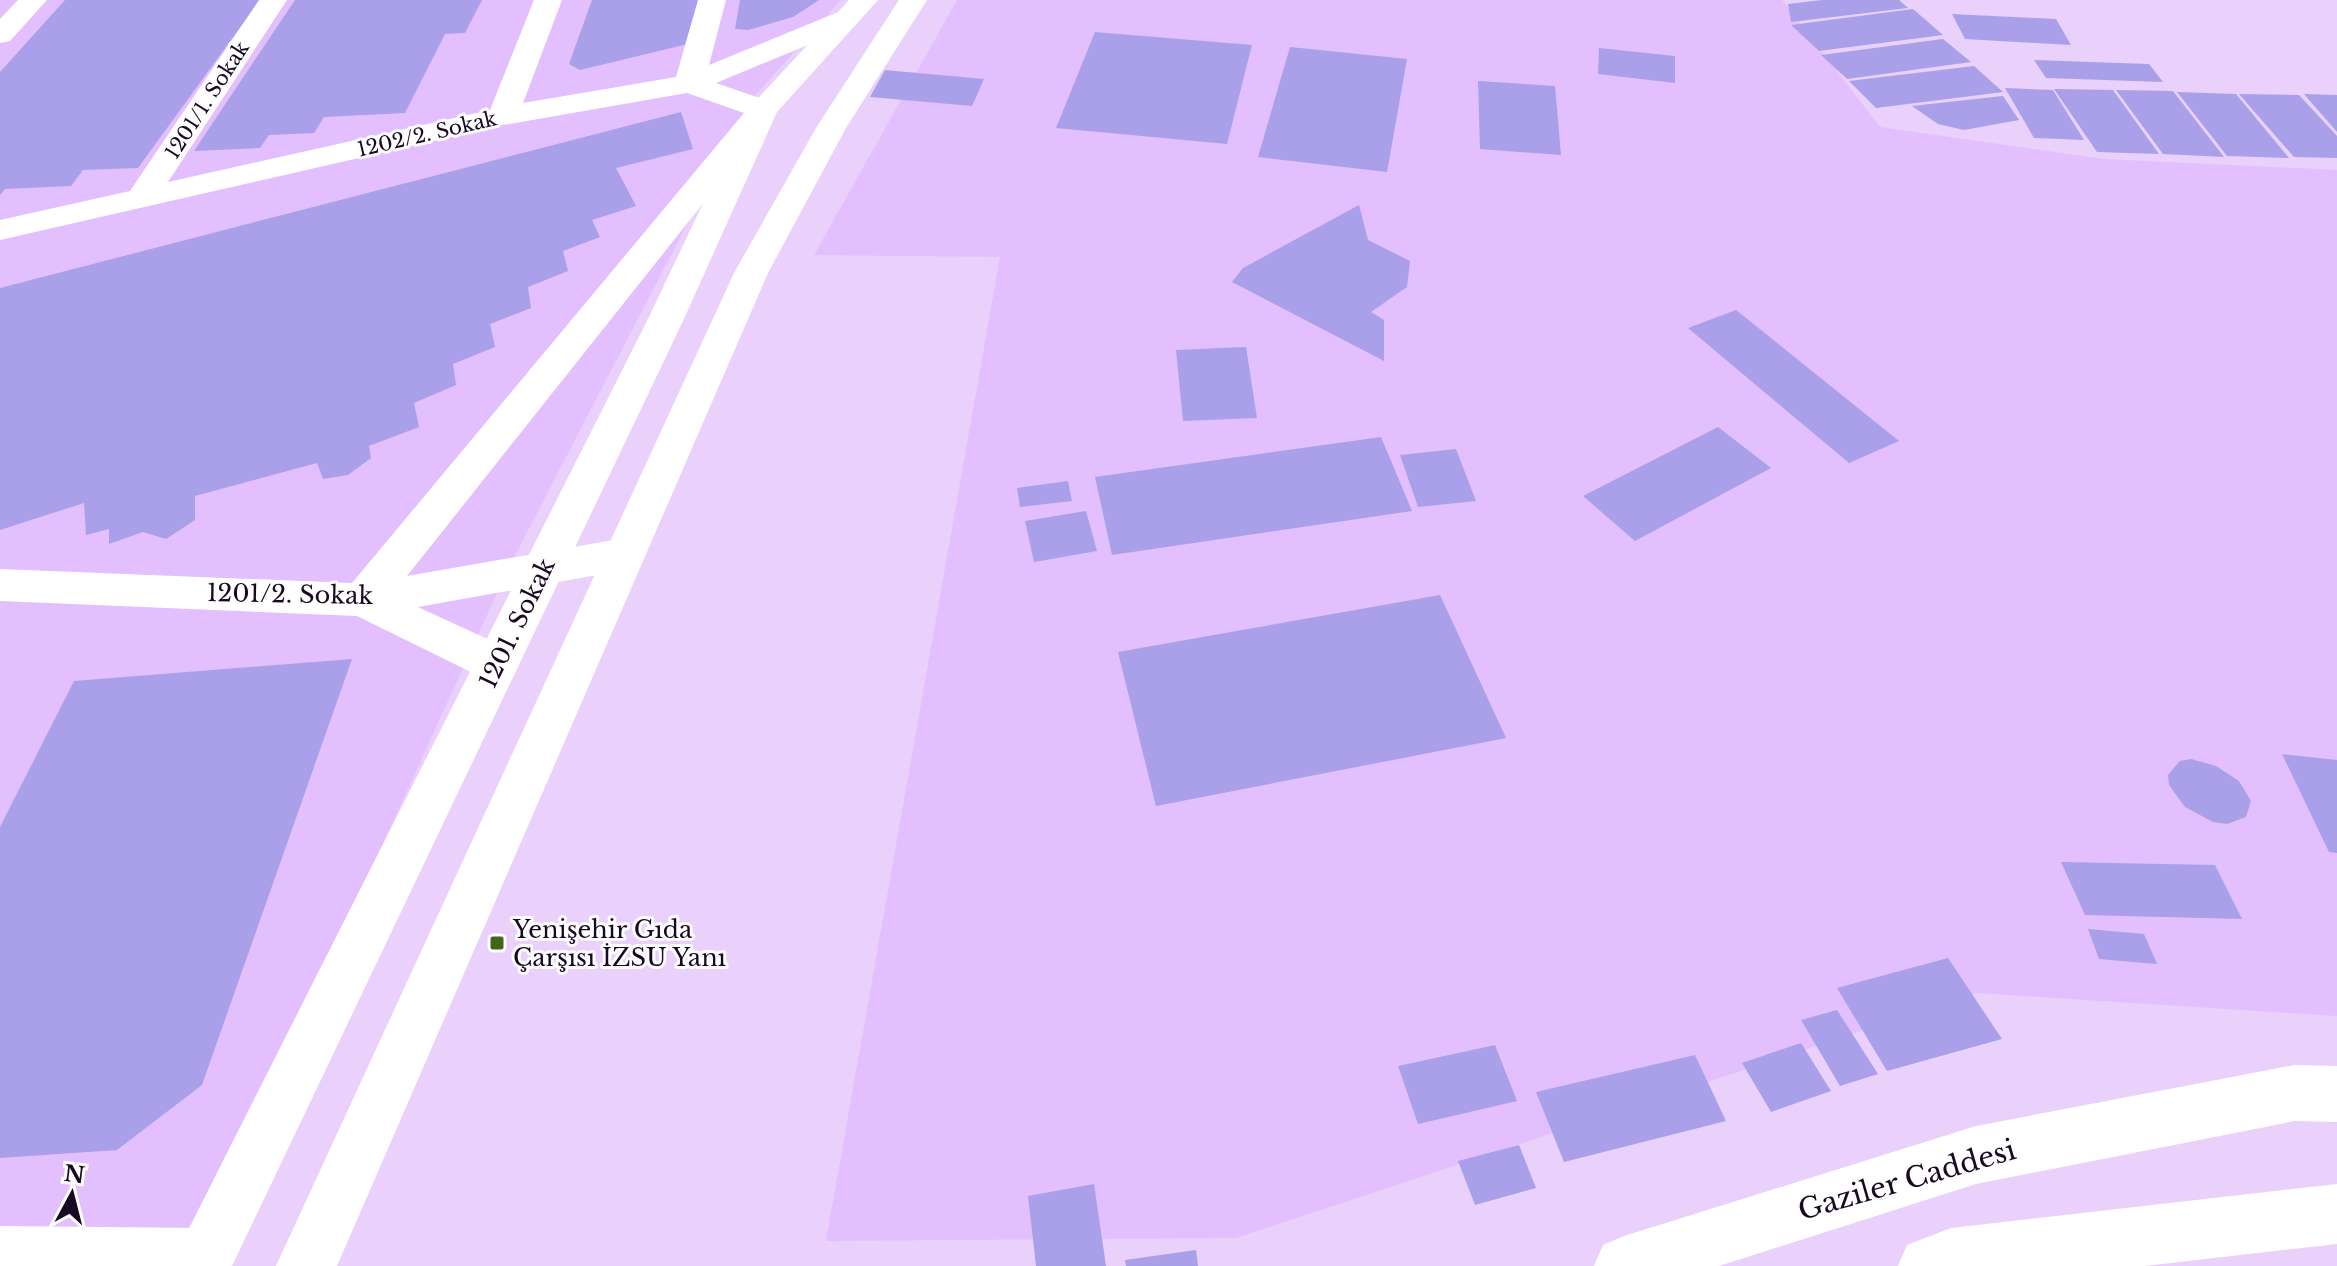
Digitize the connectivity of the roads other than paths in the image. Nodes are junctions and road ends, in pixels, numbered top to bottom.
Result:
1 (273, 0) edge
2 (548, 0) edge
3 (712, 0) edge
4 (913, 0) edge
5 (855, 9) edge
6 (689, 84) junction
7 (763, 109) junction
8 (503, 116) junction
9 (141, 199) junction
10 (0, 230) edge
11 (751, 273) junction
12 (625, 554) junction
13 (546, 565) junction
14 (0, 585) edge
15 (363, 600) junction
16 (497, 664) junction
17 (2337, 1094) edge
18 (2337, 1214) edge
19 (0, 1256) edge
20 (202, 1262) edge
21 (306, 1266) edge
22 (1624, 1266) edge
23 (1928, 1266) edge

1 - 9 main road, 1201/1. Sokak
2 - 8 main road
3 - 6 main road
4 - 11 main road
5 - 6 main road, 1202/2. Sokak
5 - 7 main road, 1201. Sokak
6 - 7 main road
6 - 8 main road, 1202/2. Sokak
7 - 11 main road
7 - 13 main road, 1201. Sokak
7 - 15 main road
8 - 9 main road, 1202/2. Sokak
9 - 10 main road, 1202/2. Sokak
11 - 12 main road
12 - 13 main road, 1201/2. Sokak
12 - 21 main road
13 - 15 main road, 1201/2. Sokak
13 - 16 main road, 1201. Sokak
14 - 15 main road, 1201/2. Sokak
15 - 16 main road
16 - 20 main road, 1201. Sokak
17 - 22 main road, Gaziler Caddesi
18 - 23 main road
19 - 20 main road

